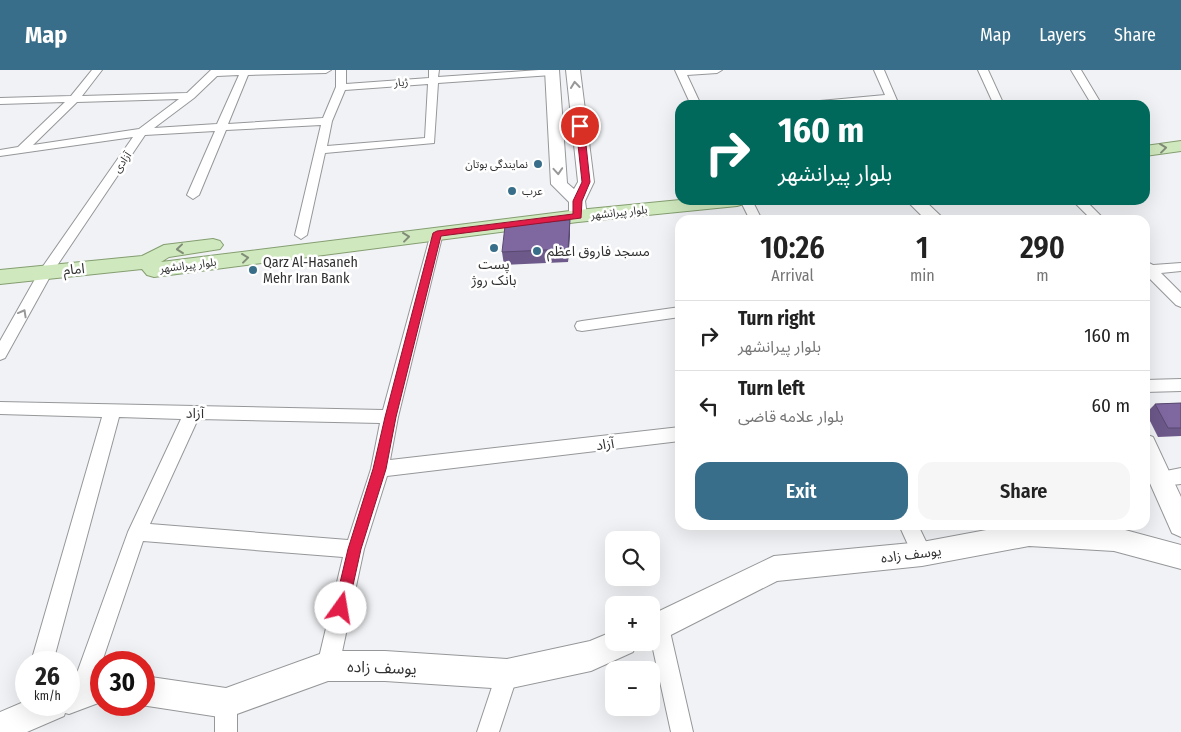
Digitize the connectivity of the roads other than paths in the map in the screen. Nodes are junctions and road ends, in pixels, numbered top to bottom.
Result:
1 (97, 70) edge
2 (326, 70) edge
3 (341, 70) edge
4 (573, 70) edge
5 (717, 70) edge
6 (879, 70) edge
7 (982, 70) edge
8 (1076, 70) edge
9 (552, 71) edge
10 (215, 72) edge
11 (681, 72) edge
12 (244, 74) junction
13 (434, 75) edge
14 (341, 87) junction
15 (190, 96) junction
16 (73, 100) junction
17 (694, 100) edge
18 (893, 100) edge
19 (997, 100) edge
20 (1094, 100) edge
21 (0, 101) edge
22 (327, 121) junction
23 (220, 127) junction
24 (142, 132) junction
25 (1181, 133) edge
26 (1150, 136) edge
27 (1181, 146) edge
28 (21, 150) junction
29 (320, 150) junction
30 (1150, 150) edge
31 (0, 153) edge
32 (675, 191) edge
33 (193, 195) dead end
34 (675, 204) edge
35 (920, 205) edge
36 (1083, 205) edge
37 (578, 209) junction
38 (930, 215) edge
39 (1094, 215) edge
40 (437, 233) junction
41 (301, 235) junction
42 (147, 262) junction
43 (1150, 268) edge
44 (1181, 268) edge
45 (1150, 271) edge
46 (46, 272) junction
47 (0, 276) edge
48 (1181, 302) edge
49 (675, 313) edge
50 (582, 326) dead end
51 (0, 354) edge
52 (1181, 385) edge
53 (1150, 386) edge
54 (0, 408) edge
55 (112, 411) junction
56 (192, 413) junction
57 (390, 417) junction
58 (675, 435) edge
59 (1150, 450) edge
60 (380, 469) junction
61 (1171, 477) edge
62 (1181, 525) edge
63 (910, 530) edge
64 (136, 532) junction
65 (354, 549) junction
66 (922, 554) junction
67 (1181, 557) edge
68 (660, 626) edge
69 (660, 647) edge
70 (605, 650) edge
71 (45, 651) edge
72 (80, 657) edge
73 (328, 666) junction
74 (507, 674) junction
75 (155, 695) edge
76 (27, 716) edge
77 (226, 718) edge
78 (0, 728) edge
79 (488, 732) edge
80 (682, 732) edge

1 - 16 street
2 - 12 street
3 - 14 street
37 -> 4 street
5 - 11 street
6 - 18 street
7 - 19 street
8 - 20 street
9 - 13 street, ژیار
9 -> 37 street
10 - 12 street
10 - 15 street, آزادی
11 - 17 street
12 - 23 street
13 - 14 street, ژیار
13 - 29 street
14 - 22 street
15 - 16 street
15 - 24 street, آزادی
16 - 21 street
16 - 28 street
22 - 23 street
22 - 29 street
23 - 24 street
23 - 33 street
24 - 28 street
24 - 46 street, آزادی
25 - 26 main road
30 -> 27 main road
28 - 31 street
29 - 41 street
32 - 37 main road, بلوار پیرانشهر
34 - 37 main road, بلوار پیرانشهر
35 - 38 street
36 - 39 street
37 - 40 main road, بلوار پیرانشهر
37 - 41 main road, بلوار پیرانشهر
42 -> 40 main road, بلوار پیرانشهر
40 - 57 street
41 -> 42 main road, بلوار پیرانشهر
42 - 46 main road, امام
43 - 44 street
45 - 48 street
46 - 47 main road, امام
51 -> 46 street, آزادی
49 - 50 street
52 - 53 street
54 - 55 street, آزاد
55 - 56 street, آزاد
55 - 71 street
56 - 57 street, آزاد
56 - 64 street
57 - 60 street
58 - 60 street, آزاد
59 - 61 street
60 - 65 street
61 - 62 street
63 - 66 street
64 - 65 street
64 - 72 street
65 - 73 street
66 - 67 street, یوسف زاده
66 - 68 street, یوسف زاده
69 - 80 street
70 - 74 street, یوسف زاده
73 - 74 street, یوسف زاده
73 - 77 street, یوسف زاده
74 - 79 street
75 - 77 street, یوسف زاده
76 - 78 street

